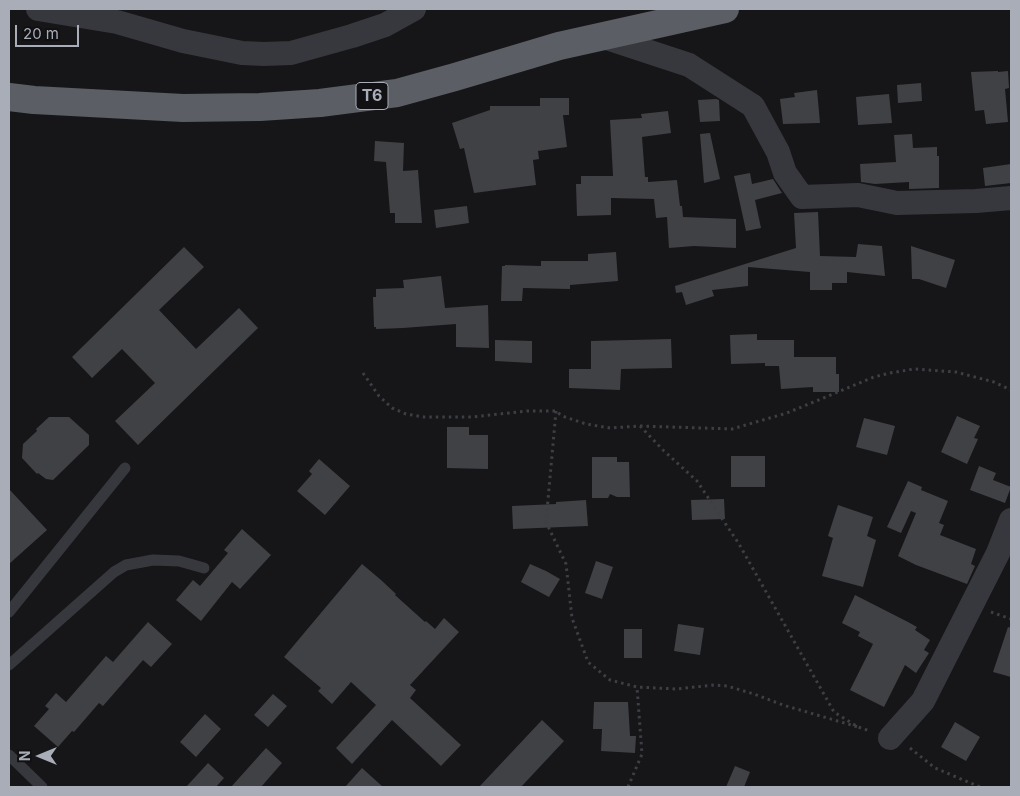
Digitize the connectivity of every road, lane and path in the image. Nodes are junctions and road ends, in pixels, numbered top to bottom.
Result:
1 (38, 9) edge
2 (414, 9) edge
3 (725, 9) edge
4 (604, 37) junction
5 (9, 97) edge
6 (1011, 198) edge
7 (363, 373) dead end
8 (1011, 390) edge
9 (556, 411) junction
10 (640, 426) junction
11 (125, 468) dead end
12 (1011, 520) edge
13 (204, 568) dead end
14 (9, 612) edge
15 (9, 665) edge
16 (637, 687) junction
17 (858, 727) junction
18 (890, 738) junction
19 (9, 755) edge
20 (42, 787) edge
21 (628, 787) edge
22 (980, 787) edge

1 - 2 street
3 - 4 highway, T6
4 - 5 highway, T6
4 - 6 street
7 - 9 path
8 - 10 path
9 - 10 path
9 - 16 path
10 - 17 path
11 - 14 lane
12 - 18 street
13 - 15 lane
16 - 17 path
16 - 21 path
17 - 18 path
18 - 22 path
19 - 20 lane

